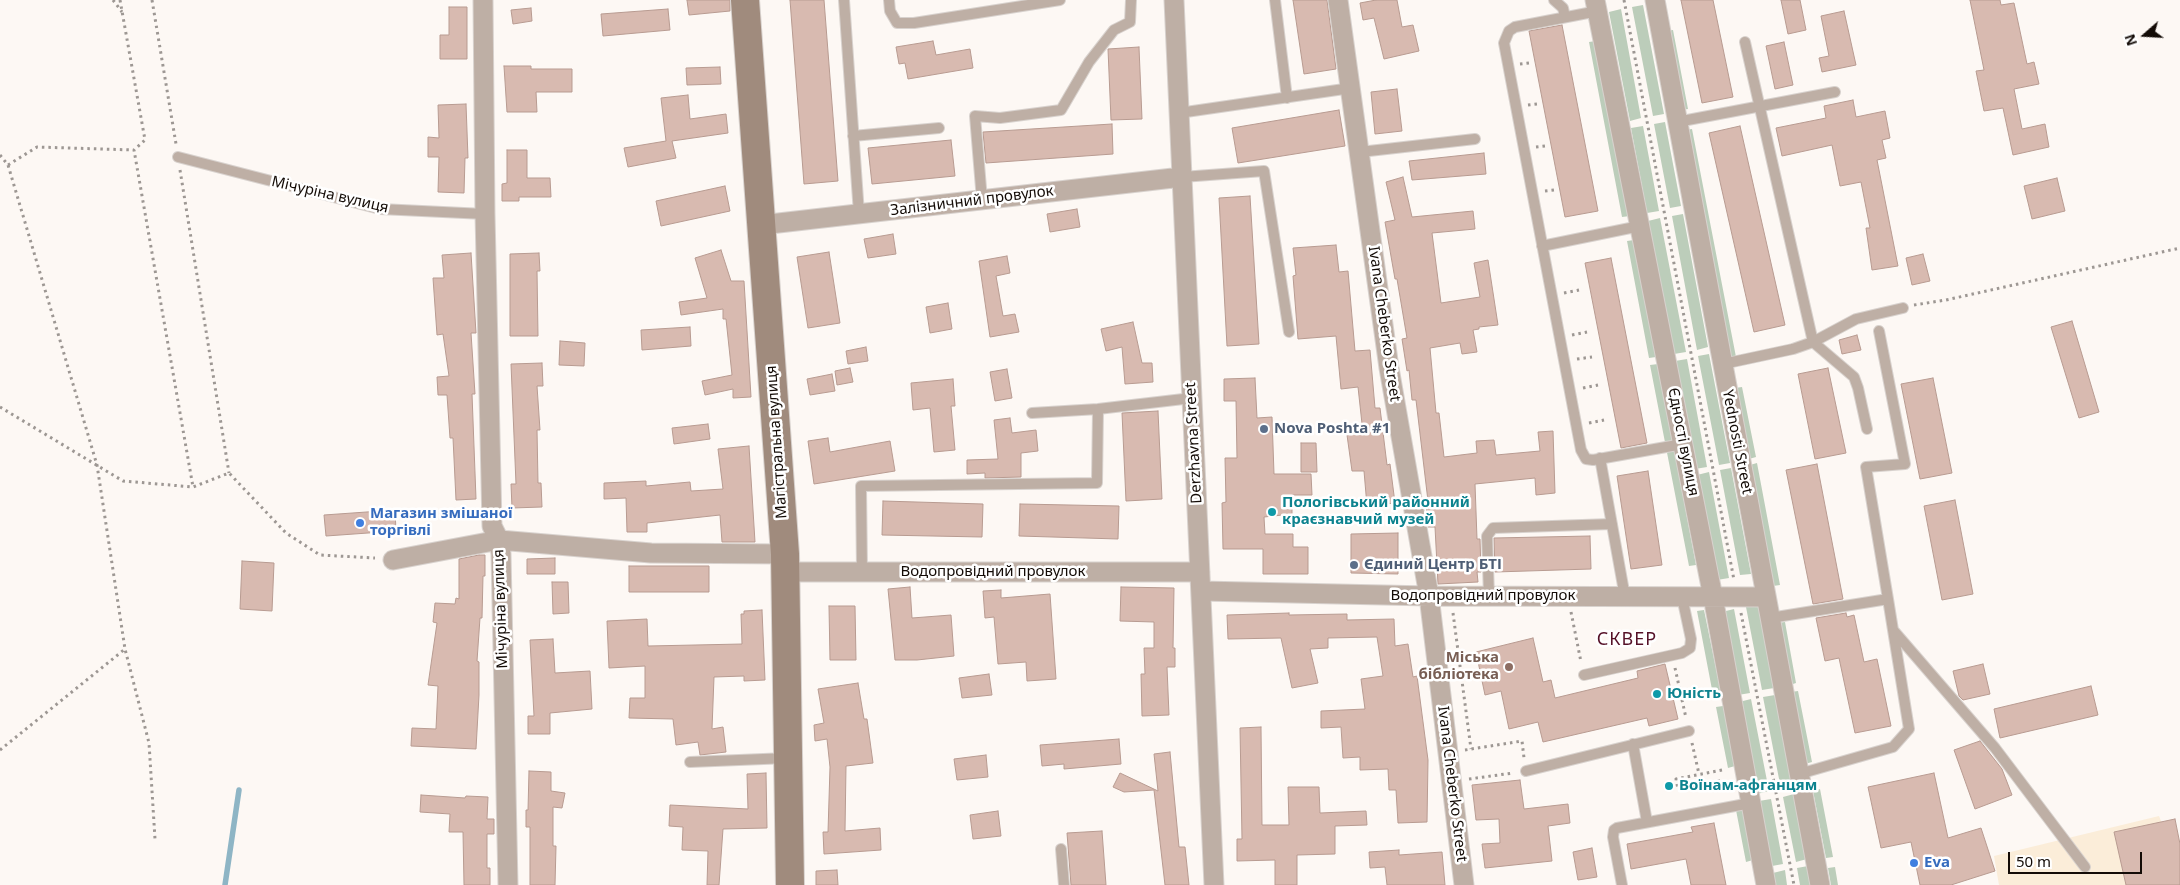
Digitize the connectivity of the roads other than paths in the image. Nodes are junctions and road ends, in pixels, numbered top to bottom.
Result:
1 (482, 0) edge
2 (745, 0) edge
3 (844, 0) edge
4 (889, 0) edge
5 (1060, 0) edge
6 (1131, 0) edge
7 (1174, 0) edge
8 (1275, 0) edge
9 (1338, 0) edge
10 (1554, 0) edge
11 (1654, 0) edge
12 (1597, 6) edge
13 (1565, 17) junction
14 (1745, 42) dead end
15 (1351, 88) junction
16 (1835, 92) dead end
17 (1287, 98) junction
18 (1760, 106) junction
19 (1179, 113) junction
20 (1677, 122) junction
21 (939, 128) dead end
22 (853, 136) junction
23 (1475, 139) dead end
24 (1360, 152) junction
25 (178, 157) road end
26 (1182, 177) junction
27 (982, 200) junction
28 (485, 214) junction
29 (859, 214) junction
30 (761, 225) junction
31 (1640, 226) junction
32 (1542, 246) junction
33 (1903, 308) road end
34 (1879, 330) dead end
35 (1289, 332) dead end
36 (1813, 342) junction
37 (1722, 364) junction
38 (1192, 398) junction
39 (1098, 409) junction
40 (1032, 413) dead end
41 (1867, 429) dead end
42 (1683, 444) junction
43 (1600, 458) junction
44 (1612, 524) junction
45 (499, 540) junction
46 (394, 560) road end
47 (786, 563) junction
48 (862, 572) junction
49 (1200, 582) junction
50 (1428, 596) junction
51 (1490, 596) junction
52 (1625, 597) junction
53 (1682, 597) junction
54 (1713, 597) junction
55 (1766, 597) junction
56 (1888, 599) junction
57 (1770, 618) junction
58 (1894, 630) junction
59 (1584, 675) road end
60 (1689, 731) road end
61 (1633, 744) junction
62 (789, 758) junction
63 (690, 762) dead end
64 (1526, 770) road end
65 (1799, 774) junction
66 (1751, 803) junction
67 (1647, 822) junction
68 (1061, 849) dead end
69 (2085, 867) dead end
70 (508, 885) edge
71 (790, 885) edge
72 (1064, 885) edge
73 (1214, 885) edge
74 (1464, 885) edge
75 (1622, 885) edge
76 (1766, 885) edge
77 (1820, 885) edge

1 - 28 street, Мічуріна вулиця
2 - 30 main road, Магістральна вулиця
3 - 22 lane
4 - 5 lane
6 - 27 lane
7 - 19 street, Derzhavna Street
8 - 17 lane
9 - 15 street, Ivana Cheberko Street
10 - 13 lane
11 - 20 street, Yednosti Street
12 - 13 lane
12 - 31 street, Єдності вулиця
13 - 32 lane
14 - 18 lane
15 - 17 lane
15 - 24 street, Ivana Cheberko Street
16 - 18 lane
17 - 19 lane
18 - 20 lane
18 - 36 lane
19 - 26 street, Derzhavna Street
20 - 37 street, Yednosti Street
21 - 22 lane
22 - 29 lane
23 - 24 lane
24 - 50 street, Ivana Cheberko Street
25 - 28 lane, Мічуріна вулиця
26 - 27 street, Залізничний провулок
26 - 35 lane
26 - 38 street, Derzhavna Street
27 - 29 street, Залізничний провулок
28 - 45 street, Мічуріна вулиця
29 - 30 street, Залізничний провулок
30 - 47 main road, Магістральна вулиця
31 - 32 lane
31 - 42 street, Єдності вулиця
32 - 43 lane
33 - 36 lane
34 - 56 lane
36 - 37 lane
36 - 41 lane
37 - 55 street, Yednosti Street
38 - 39 lane
38 - 49 street, Derzhavna Street
39 - 40 lane
39 - 48 lane
42 - 43 lane
42 - 54 street, Єдності вулиця
43 - 44 lane
44 - 51 lane
44 - 52 lane
45 - 46 street, Водопровідний провулок
45 - 47 street, Водопровідний провулок
45 - 70 street, Мічуріна вулиця
47 - 48 street, Водопровідний провулок
47 - 62 main road, Магістральна вулиця
48 - 49 street, Водопровідний провулок
49 - 50 street, Водопровідний провулок
49 - 73 street, Derzhavna Street
50 - 51 street, Водопровідний провулок
50 - 74 street, Ivana Cheberko Street
51 - 52 street, Водопровідний провулок
52 - 53 street, Водопровідний провулок
53 - 54 street, Водопровідний провулок
53 - 59 lane
54 - 55 street, Водопровідний провулок
54 - 66 street, Єдності вулиця
55 - 57 street, Yednosti Street
56 - 57 lane
56 - 58 lane
57 - 65 street, Yednosti Street
58 - 65 lane
58 - 69 lane
60 - 61 lane
61 - 64 lane
61 - 67 lane
62 - 63 lane
62 - 71 main road, Магістральна вулиця
65 - 77 street, Yednosti Street
66 - 67 lane
66 - 76 street, Єдності вулиця
67 - 75 lane
68 - 72 lane

